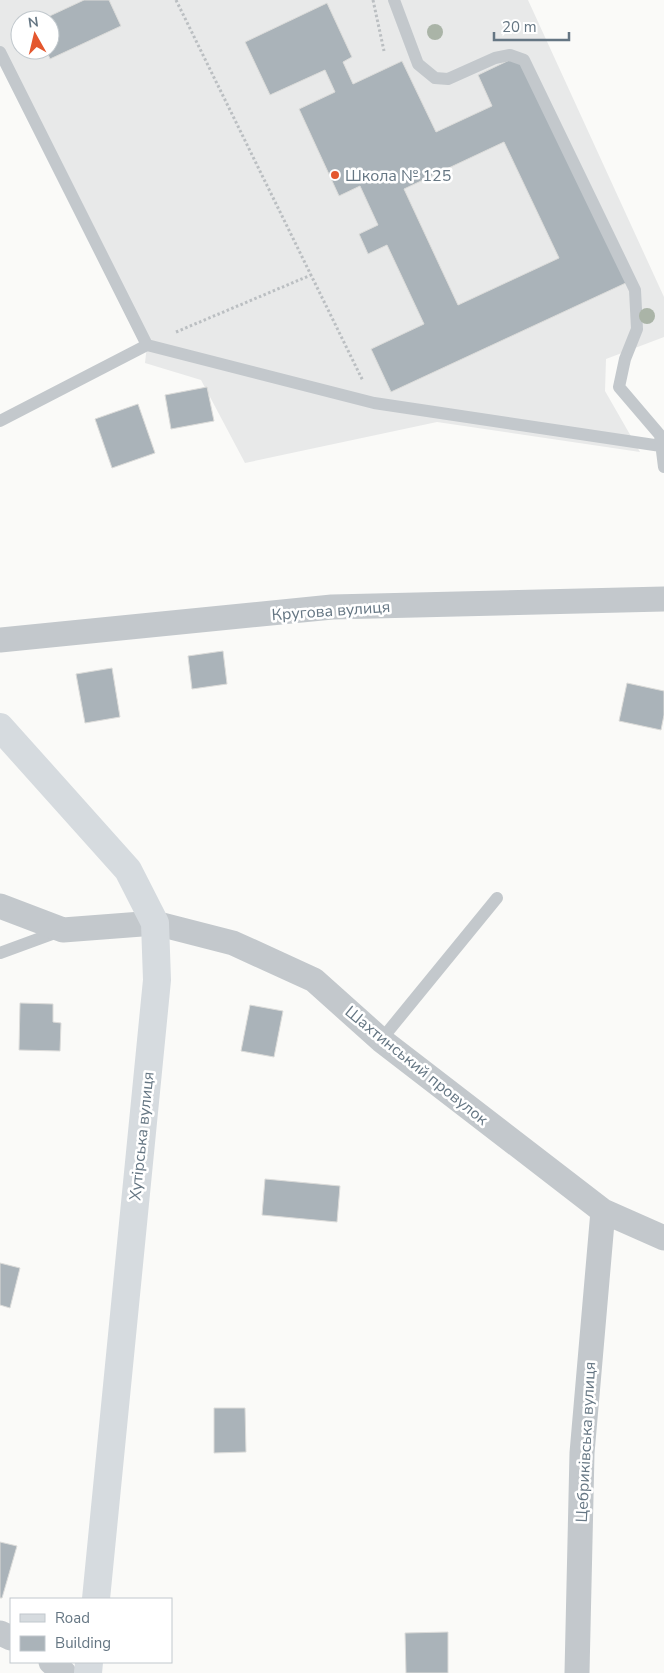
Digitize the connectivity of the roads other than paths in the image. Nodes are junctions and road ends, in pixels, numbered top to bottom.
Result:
1 (394, 0) edge
2 (0, 52) edge
3 (147, 345) junction
4 (0, 421) edge
5 (661, 446) junction
6 (664, 466) edge
7 (664, 599) edge
8 (0, 640) edge
9 (0, 727) edge
10 (497, 898) dead end
11 (0, 906) edge
12 (155, 922) junction
13 (62, 930) junction
14 (0, 952) edge
15 (381, 1040) junction
16 (602, 1211) junction
17 (664, 1238) edge
18 (96, 1598) edge
19 (52, 1663) edge
20 (64, 1673) edge
21 (577, 1673) edge

1 - 5 lane
2 - 3 lane
3 - 4 lane
3 - 5 lane
5 - 6 lane
7 - 8 street, Кругова вулиця
9 - 12 main road, Хутірська вулиця
10 - 15 lane
11 - 13 street
12 - 13 street, Шахтинський провулок
12 - 15 street, Шахтинський провулок
12 - 18 main road, Хутірська вулиця
13 - 14 lane
15 - 16 street, Шахтинський провулок
16 - 17 street, Шахтинський провулок
16 - 21 street, Цебриківська вулиця
19 - 20 street

